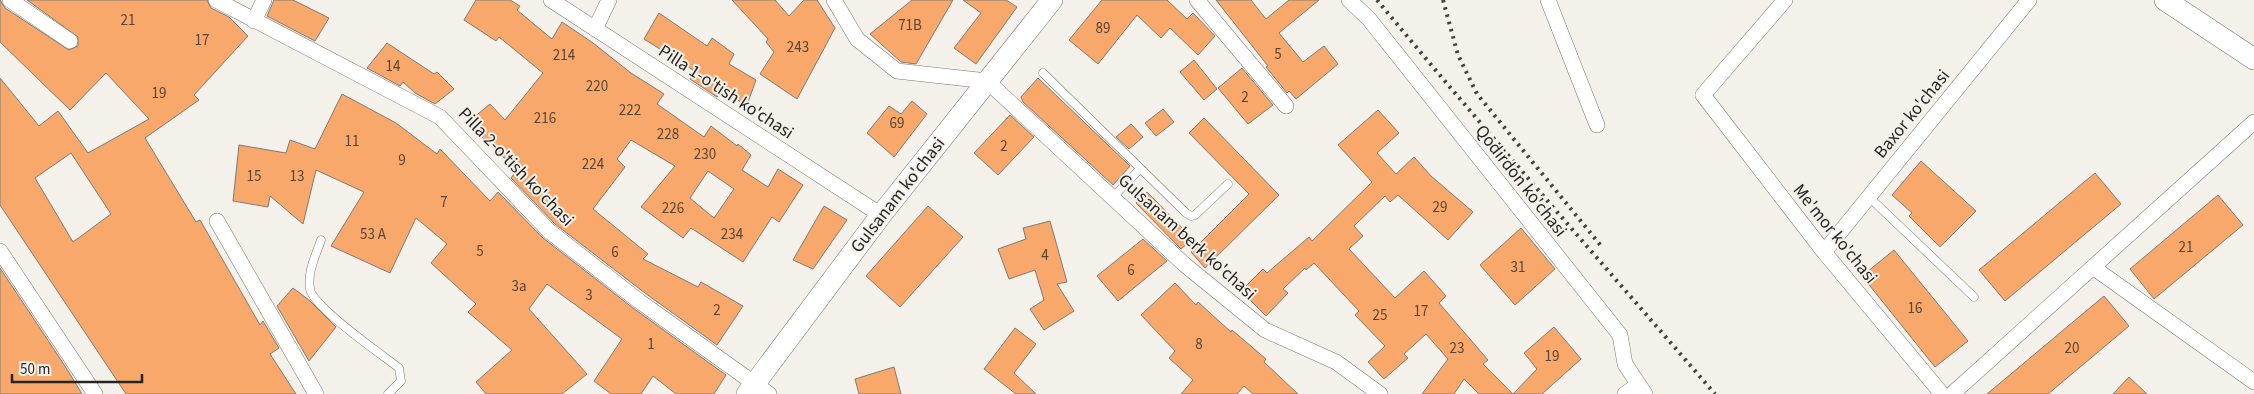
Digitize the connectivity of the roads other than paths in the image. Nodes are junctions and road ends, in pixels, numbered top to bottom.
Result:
1 (10, 0) edge
2 (216, 0) edge
3 (264, 0) edge
4 (551, 0) edge
5 (609, 0) edge
6 (834, 0) edge
7 (1052, 0) edge
8 (1196, 0) edge
9 (1349, 0) edge
10 (1548, 0) edge
11 (1785, 0) edge
12 (2029, 0) edge
13 (2164, 0) edge
14 (2187, 0) edge
15 (254, 20) junction
16 (595, 29) junction
17 (70, 40) dead end
18 (2254, 46) edge
19 (2254, 59) edge
20 (1043, 73) dead end
21 (987, 81) junction
22 (1286, 106) dead end
23 (2254, 122) edge
24 (1597, 125) dead end
25 (1140, 168) junction
26 (1228, 184) dead end
27 (1113, 196) junction
28 (1868, 197) junction
29 (881, 215) junction
30 (218, 221) dead end
31 (321, 240) dead end
32 (0, 251) edge
33 (1824, 252) junction
34 (2094, 268) junction
35 (1974, 297) dead end
36 (2254, 382) edge
37 (1642, 389) edge
38 (757, 390) edge
39 (95, 394) edge
40 (316, 394) edge
41 (388, 394) edge
42 (1380, 394) edge
43 (1625, 394) edge
44 (1942, 394) edge
45 (1952, 394) edge

1 - 17 street
2 - 15 street, Pilla 2-o'tish ko'chasi
3 - 15 street
4 - 16 street, Pilla 1-o'tish ko'chasi
5 - 16 street
6 - 21 street
7 - 21 main road, Gulsanam ko'chasi
8 - 22 street
9 - 37 street, Qodirdon ko'chasi
10 - 24 street
11 - 33 street, Me'mor ko'chasi
12 - 28 street, Baxor ko'chasi
13 - 19 main road
14 - 18 main road
15 - 38 street, Pilla 2-o'tish ko'chasi
16 - 29 street, Pilla 1-o'tish ko'chasi
20 - 25 lane
21 - 27 street, Gulsanam berk ko'chasi
21 - 29 main road, Gulsanam ko'chasi
23 - 34 street
25 - 26 lane
25 - 27 lane
27 - 42 street, Gulsanam berk ko'chasi
28 - 33 street, Baxor ko'chasi
28 - 35 lane
29 - 38 main road, Gulsanam ko'chasi
30 - 40 street
31 - 41 lane
32 - 39 street
33 - 44 street, Me'mor ko'chasi
34 - 36 street
34 - 45 street
37 - 43 street

